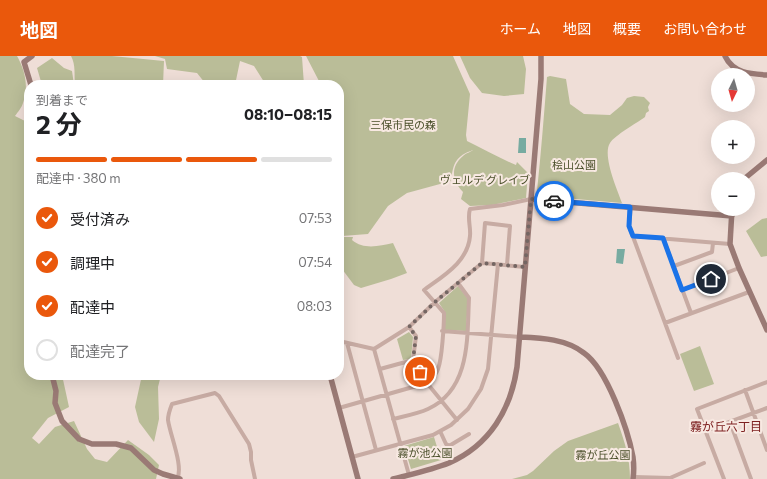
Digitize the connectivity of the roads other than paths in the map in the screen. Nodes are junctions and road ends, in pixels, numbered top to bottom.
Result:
1 (32, 56) edge
2 (541, 56) edge
3 (725, 56) edge
4 (767, 76) edge
5 (29, 80) edge
6 (767, 160) edge
7 (752, 172) edge
8 (531, 199) junction
9 (630, 207) junction
10 (711, 214) edge
11 (732, 216) edge
12 (633, 236) junction
13 (663, 238) junction
14 (713, 243) junction
15 (730, 244) junction
16 (482, 263) junction
17 (498, 264) junction
18 (507, 265) junction
19 (674, 266) junction
20 (525, 267) junction
21 (739, 268) junction
22 (458, 283) junction
23 (682, 290) junction
24 (749, 292) junction
25 (435, 302) junction
26 (691, 313) junction
27 (665, 323) junction
28 (409, 327) junction
29 (767, 330) edge
30 (442, 331) junction
31 (467, 333) junction
32 (492, 335) junction
33 (520, 337) junction
34 (344, 342) edge
35 (347, 343) junction
36 (374, 349) junction
37 (678, 358) dead end
38 (413, 360) junction
39 (380, 369) junction
40 (53, 380) edge
41 (331, 380) edge
42 (767, 382) edge
43 (427, 383) junction
44 (745, 390) junction
45 (386, 395) junction
46 (362, 401) junction
47 (442, 401) junction
48 (339, 408) junction
49 (767, 408) edge
50 (753, 413) junction
51 (393, 419) junction
52 (457, 420) junction
53 (730, 422) junction
54 (440, 431) junction
55 (705, 431) junction
56 (469, 434) dead end
57 (400, 444) junction
58 (376, 450) junction
59 (767, 450) edge
60 (352, 457) junction
61 (704, 464) dead end
62 (409, 477) edge
63 (634, 478) edge
64 (178, 479) edge
65 (255, 479) edge
66 (358, 479) edge
67 (393, 479) edge
68 (724, 479) edge
69 (751, 479) edge

1 - 5 street
2 - 8 street
3 - 4 street
6 - 7 street
8 - 9 street
8 - 20 street
8 - 25 street
9 - 10 street
9 - 12 street
11 - 15 street
12 - 13 street
12 - 27 street
13 - 14 street
13 - 19 street
14 - 15 street
14 - 19 street
15 - 21 street
16 - 17 street
16 - 18 street
16 - 22 street
17 - 18 street
17 - 32 street
18 - 20 street
19 - 23 street
20 - 33 street
21 - 23 street
21 - 24 street
22 - 25 street
22 - 31 street
23 - 26 street
24 - 26 street
24 - 29 street
25 - 28 street
25 - 30 street
26 - 27 street
27 - 37 street
28 - 36 street
28 - 38 street
30 - 31 street
30 - 43 street
31 - 32 street
31 - 47 street
32 - 33 street
32 - 52 street
33 - 62 street
33 - 63 street
34 - 35 street
35 - 36 street
35 - 46 street
36 - 39 street
38 - 39 street
38 - 43 street
39 - 45 street
40 - 64 street
41 - 48 street
42 - 44 street
43 - 45 street
43 - 47 street
44 - 50 street
44 - 55 street
45 - 46 street
45 - 51 street
46 - 48 street
46 - 58 street
47 - 51 street
47 - 52 street
48 - 60 street
49 - 50 street
50 - 53 street
50 - 59 street
51 - 57 street
52 - 54 street
53 - 55 street
53 - 69 street
54 - 56 street
54 - 57 street
55 - 68 street
57 - 58 street
57 - 62 street
58 - 60 street
60 - 66 street
61 - 63 street
62 - 67 street
64 - 65 street

